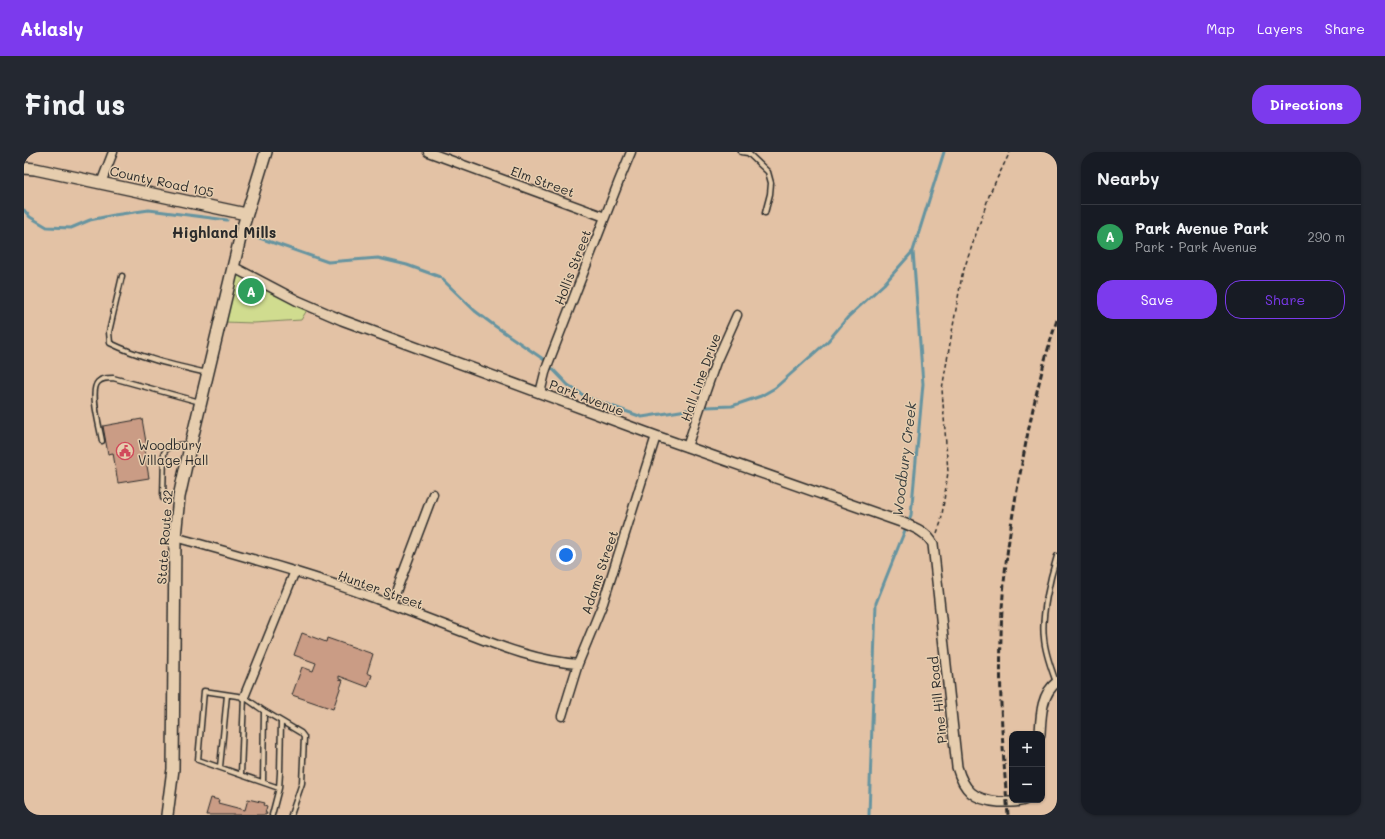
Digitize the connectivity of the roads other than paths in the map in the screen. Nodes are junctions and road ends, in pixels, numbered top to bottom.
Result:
1 (113, 152) edge
2 (266, 152) edge
3 (428, 152) edge
4 (631, 152) edge
5 (742, 152) edge
6 (24, 168) edge
7 (101, 183) junction
8 (765, 213) dead end
9 (246, 214) junction
10 (605, 217) junction
11 (233, 267) junction
12 (122, 276) dead end
13 (736, 315) dead end
14 (207, 373) junction
15 (540, 393) junction
16 (200, 402) junction
17 (656, 436) junction
18 (102, 440) dead end
19 (190, 444) junction
20 (687, 447) junction
21 (433, 494) dead end
22 (164, 498) dead end
23 (175, 537) junction
24 (933, 544) joint
25 (1057, 556) edge
26 (295, 571) junction
27 (391, 604) junction
28 (578, 664) junction
29 (1056, 683) edge
30 (227, 695) junction
31 (244, 697) junction
32 (264, 711) junction
33 (562, 716) dead end
34 (281, 721) junction
35 (1040, 731) edge
36 (220, 767) junction
37 (241, 774) junction
38 (262, 782) junction
39 (279, 788) junction
40 (1009, 802) edge
41 (167, 815) edge
42 (272, 815) edge
43 (292, 815) edge

1 - 7 street
2 - 9 main road, State Route 32
3 - 10 street, Elm Street
4 - 10 street, Hollis Street
5 - 8 lane
6 - 7 main road, County Road 105
7 - 9 main road, County Road 105
9 - 11 main road, State Route 32
10 - 15 street, Hollis Street
11 - 14 main road, State Route 32
11 - 15 street, Park Avenue
12 - 14 lane
13 - 20 street, Hall Line Drive
14 - 16 main road, State Route 32
15 - 17 street, Park Avenue
16 - 18 lane
16 - 19 main road, State Route 32
17 - 20 street, Park Avenue
17 - 28 street, Adams Street
19 - 22 lane
19 - 23 main road, State Route 32
20 - 24 street, Park Avenue
21 - 27 street
23 - 26 street, Hunter Street
23 - 41 main road, State Route 32
24 - 40 street, Pine Hill Road
25 - 29 lane
26 - 27 street, Hunter Street
26 - 31 street
27 - 28 street, Hunter Street
28 - 33 street, Adams Street
29 - 35 street
30 - 31 lane
30 - 36 lane
30 - 36 lane
31 - 32 lane
31 - 37 lane
32 - 34 lane
32 - 38 lane
34 - 39 lane
34 - 43 lane
36 - 37 lane
37 - 38 lane
38 - 39 lane
39 - 42 lane

